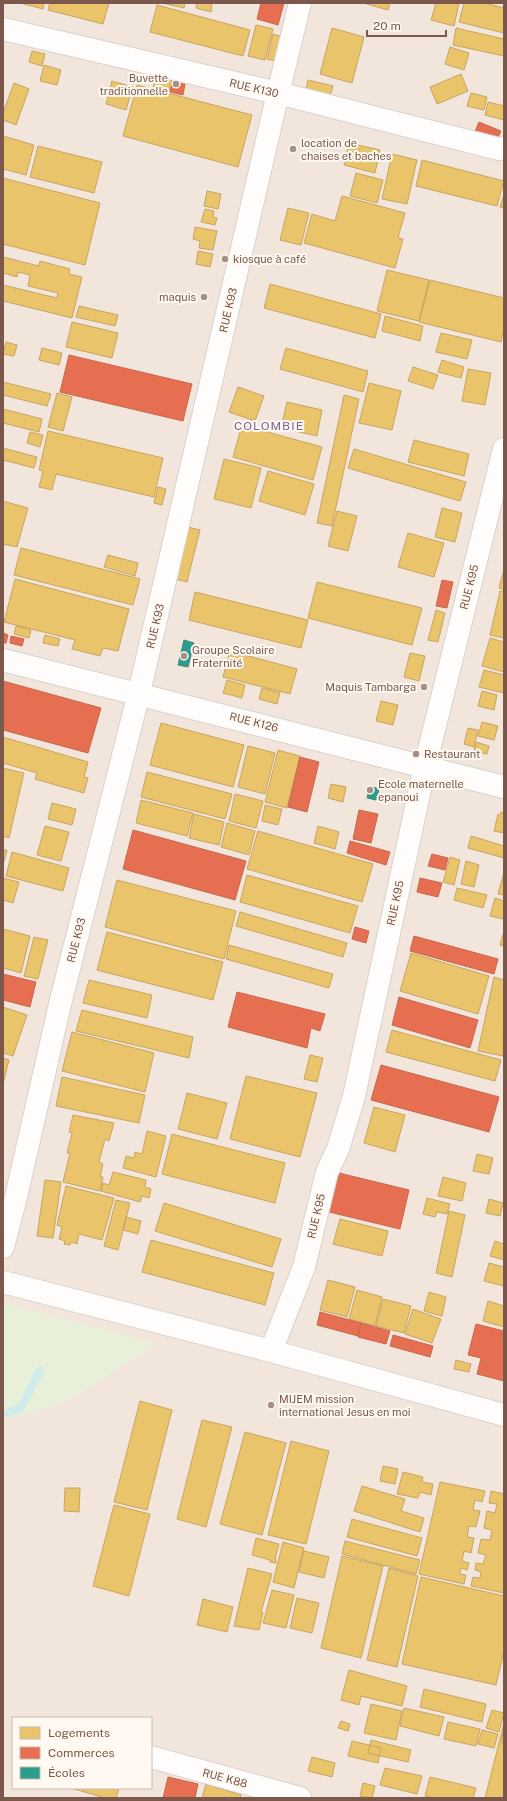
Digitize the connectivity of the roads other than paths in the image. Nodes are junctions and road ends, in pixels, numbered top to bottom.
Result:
1 (300, 3) edge
2 (3, 29) edge
3 (278, 93) junction
4 (504, 148) edge
5 (504, 448) edge
6 (3, 660) edge
7 (139, 693) junction
8 (425, 766) junction
9 (504, 787) edge
10 (3, 1247) edge
11 (3, 1282) edge
12 (271, 1351) junction
13 (504, 1415) edge
14 (152, 1757) edge
15 (300, 1798) edge

1 - 3 street, RUE K93
2 - 3 street, RUE K130
3 - 4 street, RUE K130
3 - 7 street, RUE K93
5 - 8 street, RUE K95
6 - 7 street, RUE K126
7 - 8 street, RUE K126
7 - 10 street, RUE K93
8 - 9 street, RUE K126
8 - 12 street, RUE K95
11 - 12 street
12 - 13 street
14 - 15 street, RUE K88

